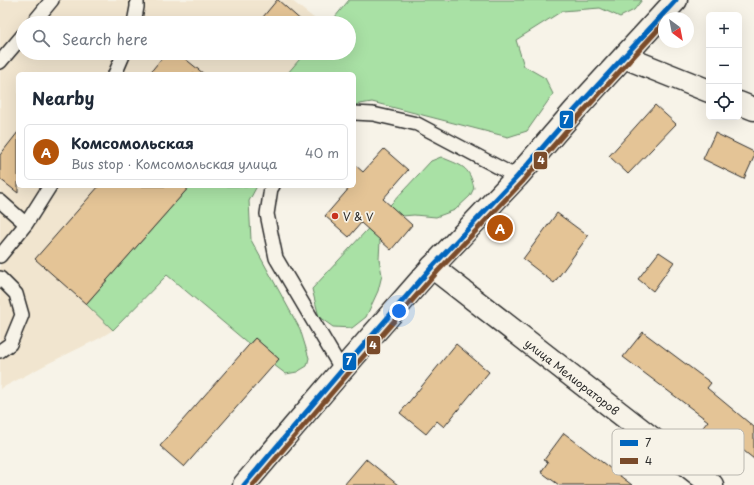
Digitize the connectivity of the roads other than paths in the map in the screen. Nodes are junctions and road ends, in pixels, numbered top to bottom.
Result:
1 (52, 0) edge
2 (137, 0) edge
3 (676, 0) edge
4 (39, 16) edge
5 (135, 16) edge
6 (16, 43) edge
7 (624, 57) junction
8 (121, 60) edge
9 (0, 62) edge
10 (116, 72) edge
11 (706, 90) edge
12 (742, 104) edge
13 (754, 109) edge
14 (356, 113) edge
15 (517, 177) junction
16 (49, 188) edge
17 (271, 188) edge
18 (0, 201) edge
19 (26, 224) junction
20 (0, 256) edge
21 (432, 267) junction
22 (0, 278) edge
23 (0, 351) edge
24 (342, 370) junction
25 (640, 429) edge
26 (699, 475) edge
27 (244, 485) edge
28 (712, 485) edge

1 - 4 lane
2 - 5 lane
3 - 7 main road
6 - 9 lane
7 - 11 main road
7 - 15 main road
8 - 10 lane
12 - 13 main road
14 - 15 lane
15 - 21 main road
16 - 19 lane
17 - 24 lane
18 - 19 lane
19 - 20 lane
21 - 24 main road
21 - 25 main road, улица Мелиораторов
22 - 23 lane
24 - 27 main road
26 - 28 main road, улица Мелиораторов

